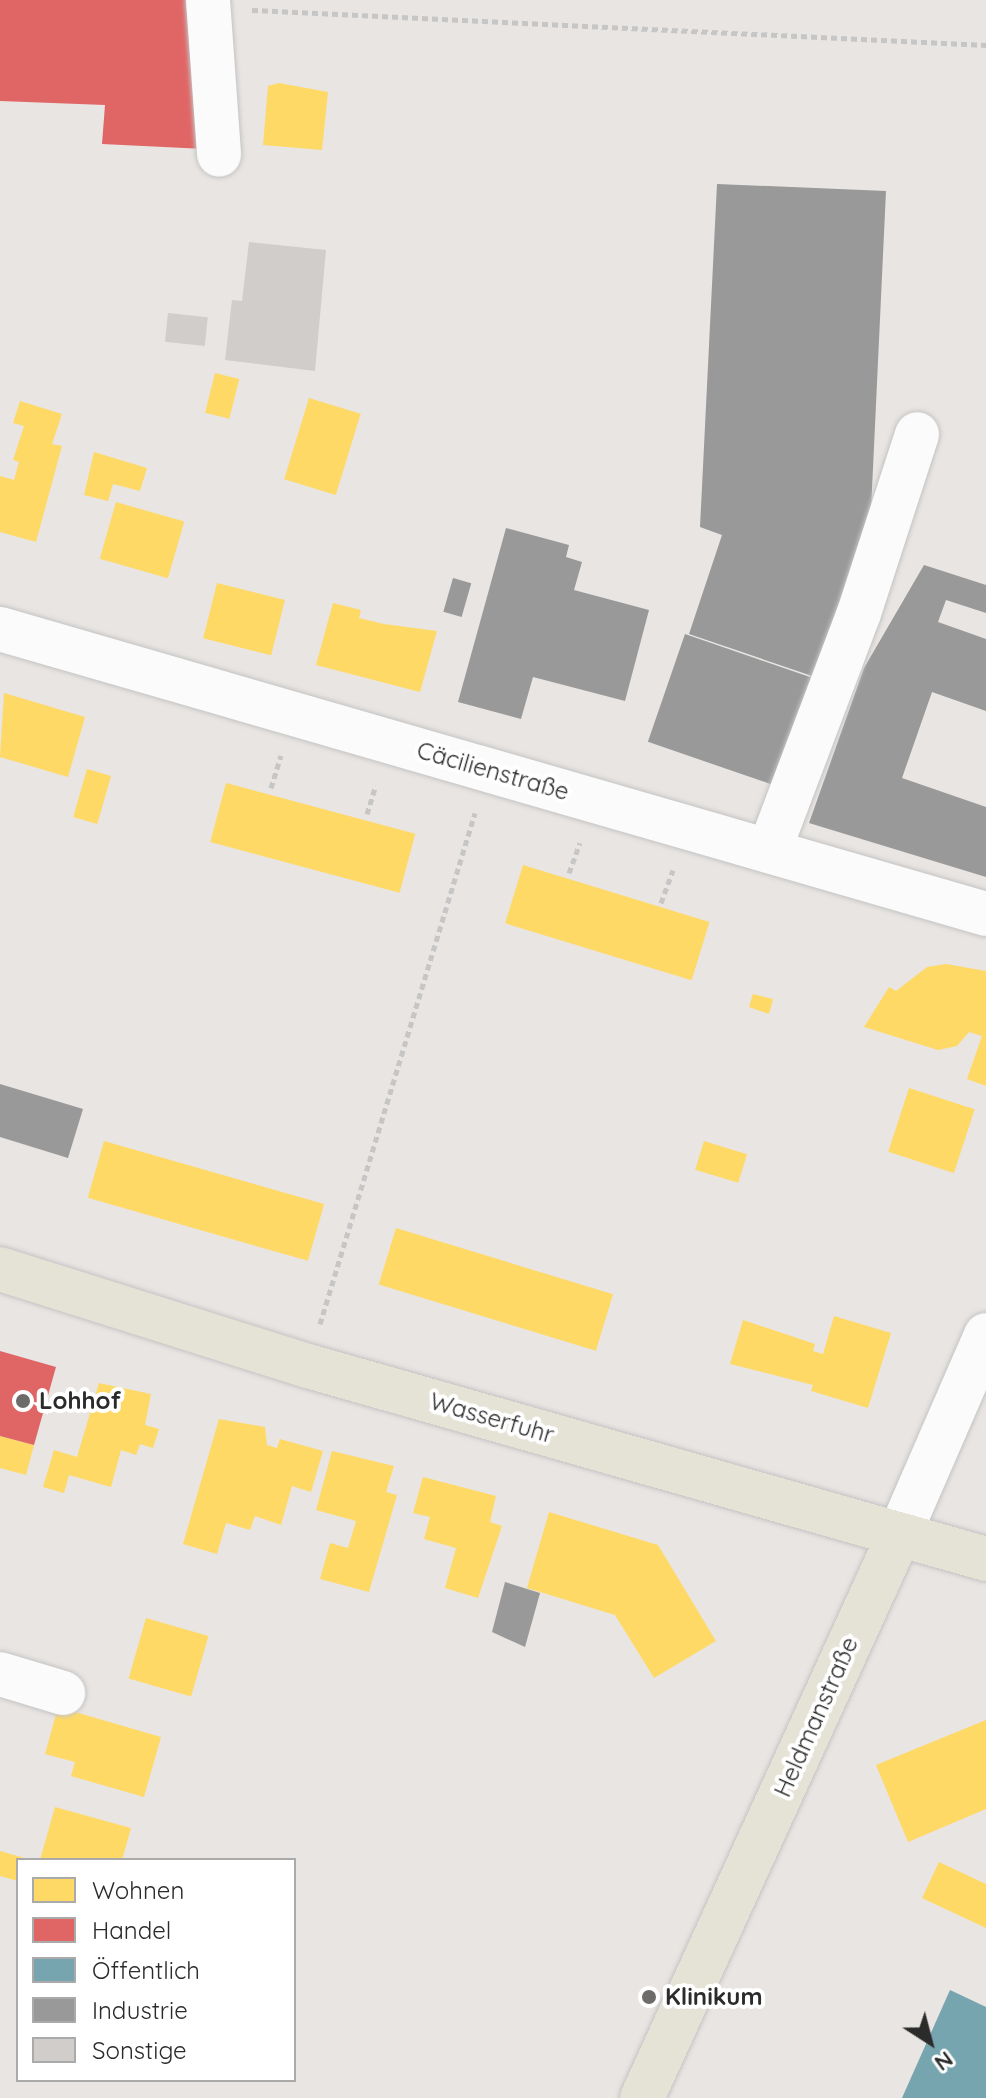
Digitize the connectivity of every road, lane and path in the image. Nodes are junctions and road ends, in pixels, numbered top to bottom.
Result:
1 (209, 4) edge
2 (986, 45) edge
3 (219, 155) dead end
4 (917, 434) dead end
5 (0, 629) edge
6 (488, 770) junction
7 (769, 851) junction
8 (986, 914) edge
9 (0, 1269) edge
10 (986, 1335) edge
11 (308, 1366) junction
12 (899, 1535) junction
13 (986, 1559) edge
14 (0, 1674) edge
15 (63, 1693) dead end
16 (642, 2098) edge

1 - 2 path
1 - 3 street
4 - 7 street
5 - 6 street, Cäcilienstraße
6 - 7 street, Cäcilienstraße
6 - 11 path
7 - 8 street, Cäcilienstraße
9 - 11 main road, Wasserfuhr
10 - 12 street, Heldmanstraße
11 - 12 main road, Wasserfuhr
12 - 13 main road, Wasserfuhr
12 - 16 main road, Heldmanstraße
14 - 15 street

